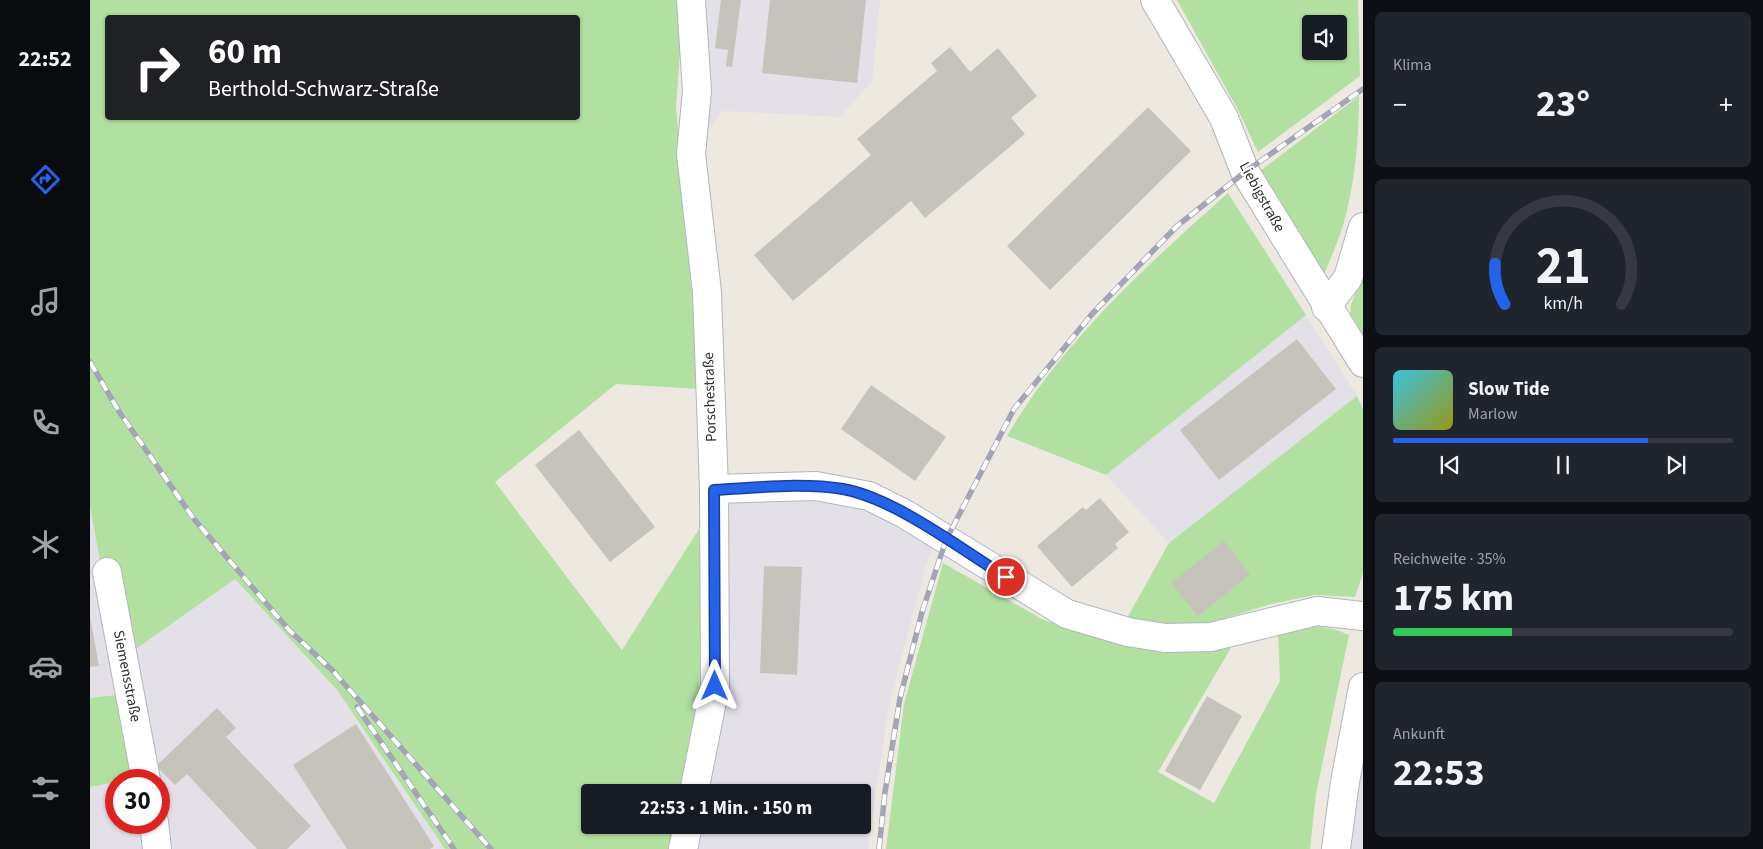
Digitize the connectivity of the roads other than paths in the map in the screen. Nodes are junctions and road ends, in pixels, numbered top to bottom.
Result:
1 (691, 0) edge
2 (1155, 0) edge
3 (1363, 227) edge
4 (1326, 307) junction
5 (1363, 363) edge
6 (714, 490) junction
7 (107, 572) dead end
8 (1363, 616) edge
9 (1363, 687) edge
10 (144, 769) edge
11 (696, 784) edge
12 (155, 834) edge
13 (686, 834) edge
14 (156, 849) edge
15 (683, 849) edge
16 (1336, 849) edge

1 - 6 street, Porschestraße
2 - 4 street, Liebigstraße
3 - 4 street
4 - 5 street, Liebigstraße
6 - 8 street
6 - 11 street, Porschestraße
7 - 10 street, Siemensstraße
9 - 16 street
12 - 14 street
13 - 15 street

